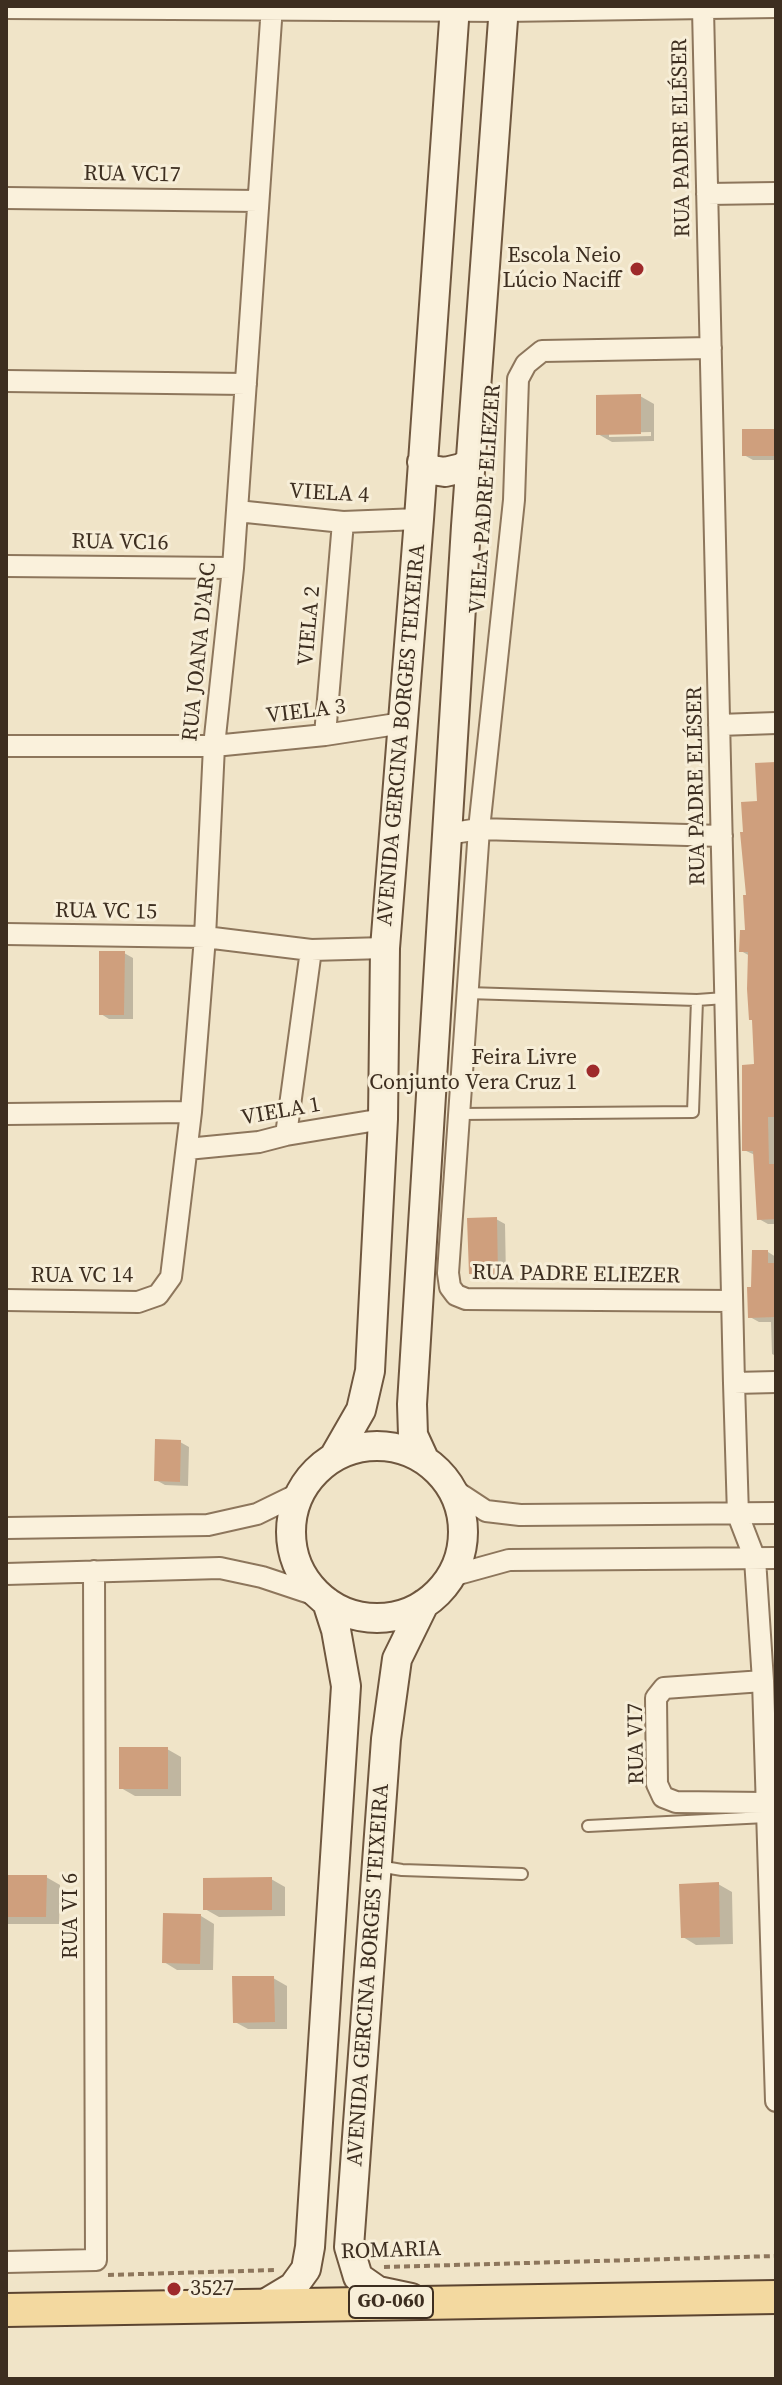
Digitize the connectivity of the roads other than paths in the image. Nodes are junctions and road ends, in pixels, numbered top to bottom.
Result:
1 (88, 7) edge
2 (272, 7) edge
3 (776, 7) edge
4 (6, 8) edge
5 (455, 8) edge
6 (504, 9) edge
7 (703, 9) junction
8 (776, 193) edge
9 (707, 194) junction
10 (6, 198) edge
11 (258, 201) junction
12 (711, 348) junction
13 (6, 381) edge
14 (246, 384) junction
15 (472, 460) junction
16 (422, 462) junction
17 (237, 511) junction
18 (419, 519) junction
19 (343, 522) junction
20 (466, 526) junction
21 (6, 566) edge
22 (233, 568) junction
23 (403, 723) junction
24 (776, 723) edge
25 (719, 725) junction
26 (325, 735) junction
27 (6, 746) edge
28 (214, 746) junction
29 (479, 829) junction
30 (447, 834) junction
31 (722, 836) junction
32 (6, 934) edge
33 (205, 937) junction
34 (385, 948) junction
35 (311, 950) junction
36 (467, 993) junction
37 (725, 998) junction
38 (697, 1000) junction
39 (191, 1112) junction
40 (6, 1114) edge
41 (460, 1114) junction
42 (383, 1119) junction
43 (286, 1135) junction
44 (187, 1149) junction
45 (158, 1295) joint
46 (6, 1300) edge
47 (732, 1301) junction
48 (776, 1382) edge
49 (734, 1383) junction
50 (334, 1457) junction
51 (424, 1459) junction
52 (451, 1488) junction
53 (298, 1494) junction
54 (776, 1513) edge
55 (738, 1515) junction
56 (6, 1528) edge
57 (766, 1558) edge
58 (94, 1571) junction
59 (6, 1574) edge
60 (451, 1576) junction
61 (323, 1599) junction
62 (424, 1604) junction
63 (763, 1681) junction
64 (765, 1810) junction
65 (588, 1826) dead end
66 (376, 1866) junction
67 (522, 1874) dead end
68 (776, 2101) edge
69 (6, 2262) edge
70 (776, 2297) edge
71 (427, 2302) junction
72 (263, 2305) junction
73 (6, 2310) edge

1 - 2 street
1 - 4 street
2 - 5 street
2 - 11 street, RUA JOANA D'ARC
3 - 7 street
5 - 6 street
5 - 16 main road, AVENIDA GERCINA BORGES TEIXEIRA
6 - 7 street
6 - 15 main road, AVENIDA GERCINA BORGES TEIXEIRA
7 - 9 street, RUA PADRE ELÉSER
8 - 9 street
9 - 12 street, RUA PADRE ELÉSER
10 - 11 street, RUA VC17
11 - 14 street, RUA JOANA D'ARC
12 - 25 street, RUA PADRE ELÉSER
12 - 29 street, VIELA PADRE ELIEZER
13 - 14 street
14 - 17 street, RUA JOANA D'ARC
15 - 16 main road
15 - 20 main road, AVENIDA GERCINA BORGES TEIXEIRA
16 - 18 main road, AVENIDA GERCINA BORGES TEIXEIRA
17 - 19 street, VIELA 4
17 - 22 street, RUA JOANA D'ARC
18 - 19 street, VIELA 4
18 - 20 main road
18 - 23 main road, AVENIDA GERCINA BORGES TEIXEIRA
19 - 26 street, VIELA 2
20 - 30 main road, AVENIDA GERCINA BORGES TEIXEIRA
21 - 22 street, RUA VC16
22 - 28 street, RUA JOANA D'ARC
23 - 26 street, VIELA 3
23 - 34 main road, AVENIDA GERCINA BORGES TEIXEIRA
24 - 25 street
25 - 31 street, RUA PADRE ELÉSER
26 - 28 street, VIELA 3
27 - 28 street
28 - 33 street, RUA JOANA D'ARC
29 - 30 street
29 - 31 street
29 - 36 street, RUA PADRE ELIEZER
30 - 51 main road, AVENIDA GERCINA BORGES TEIXEIRA
31 - 37 street, RUA PADRE ELÉSER
32 - 33 street, RUA VC 15
33 - 35 street
33 - 39 street, RUA JOANA D'ARC
34 - 35 street
34 - 42 main road, AVENIDA GERCINA BORGES TEIXEIRA
35 - 43 street
36 - 38 lane
36 - 41 street, RUA PADRE ELIEZER
37 - 38 lane
37 - 47 street, RUA PADRE ELÉSER
38 - 41 lane
39 - 40 street
39 - 44 street, RUA JOANA D'ARC
41 - 47 street, RUA PADRE ELIEZER
42 - 43 street, VIELA 1
42 - 50 main road, AVENIDA GERCINA BORGES TEIXEIRA
43 - 44 street, VIELA 1
44 - 45 street, RUA JOANA D'ARC
45 - 46 street, RUA VC 14
47 - 49 street, RUA PADRE ELÉSER
48 - 49 street
49 - 55 street, RUA PADRE ELÉSER
50 - 51 main road
50 - 53 main road
51 - 52 main road
52 - 55 street
52 - 60 main road
53 - 56 street
53 - 61 main road
54 - 55 street
55 - 57 street, RUA PADRE ELÉSER
57 - 60 street
57 - 63 street
58 - 59 street
58 - 61 street
58 - 69 street, RUA VI 6
60 - 62 main road
61 - 62 main road
61 - 72 main road, AVENIDA GERCINA BORGES TEIXEIRA
62 - 66 main road, AVENIDA GERCINA BORGES TEIXEIRA
63 - 64 street
63 - 64 street, RUA VI7
64 - 65 lane
64 - 68 street
66 - 67 lane
66 - 71 main road, AVENIDA GERCINA BORGES TEIXEIRA
70 - 71 main road, GO-060 / GO-060
71 - 72 main road, GO-060 / GO-060
72 - 73 main road, GO-060 / GO-060

